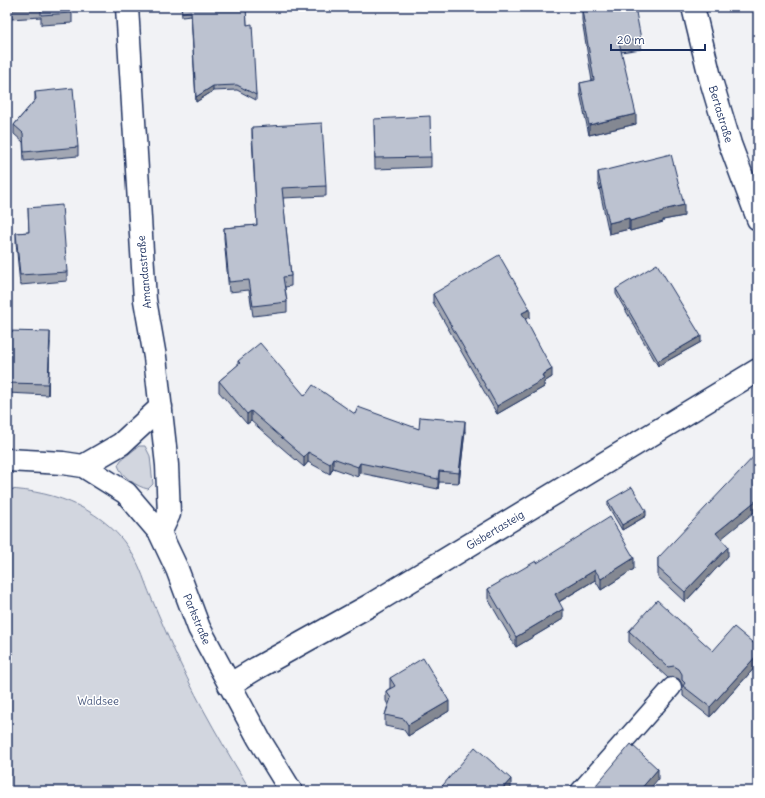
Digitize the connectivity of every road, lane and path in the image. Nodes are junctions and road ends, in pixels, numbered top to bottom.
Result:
1 (127, 7) edge
2 (693, 7) edge
3 (758, 219) edge
4 (758, 370) edge
5 (161, 408) junction
6 (7, 460) edge
7 (83, 466) junction
8 (160, 533) junction
9 (229, 685) junction
10 (672, 687) dead end
11 (291, 791) edge
12 (580, 791) edge

1 - 5 street, Amandastraße
2 - 3 street, Bertastraße
4 - 9 street, Gisbertasteig
5 - 7 street
5 - 8 street, Amandastraße
6 - 7 street, Parkstraße
7 - 8 street, Parkstraße
8 - 9 street, Parkstraße
9 - 11 street, Parkstraße
10 - 12 lane

